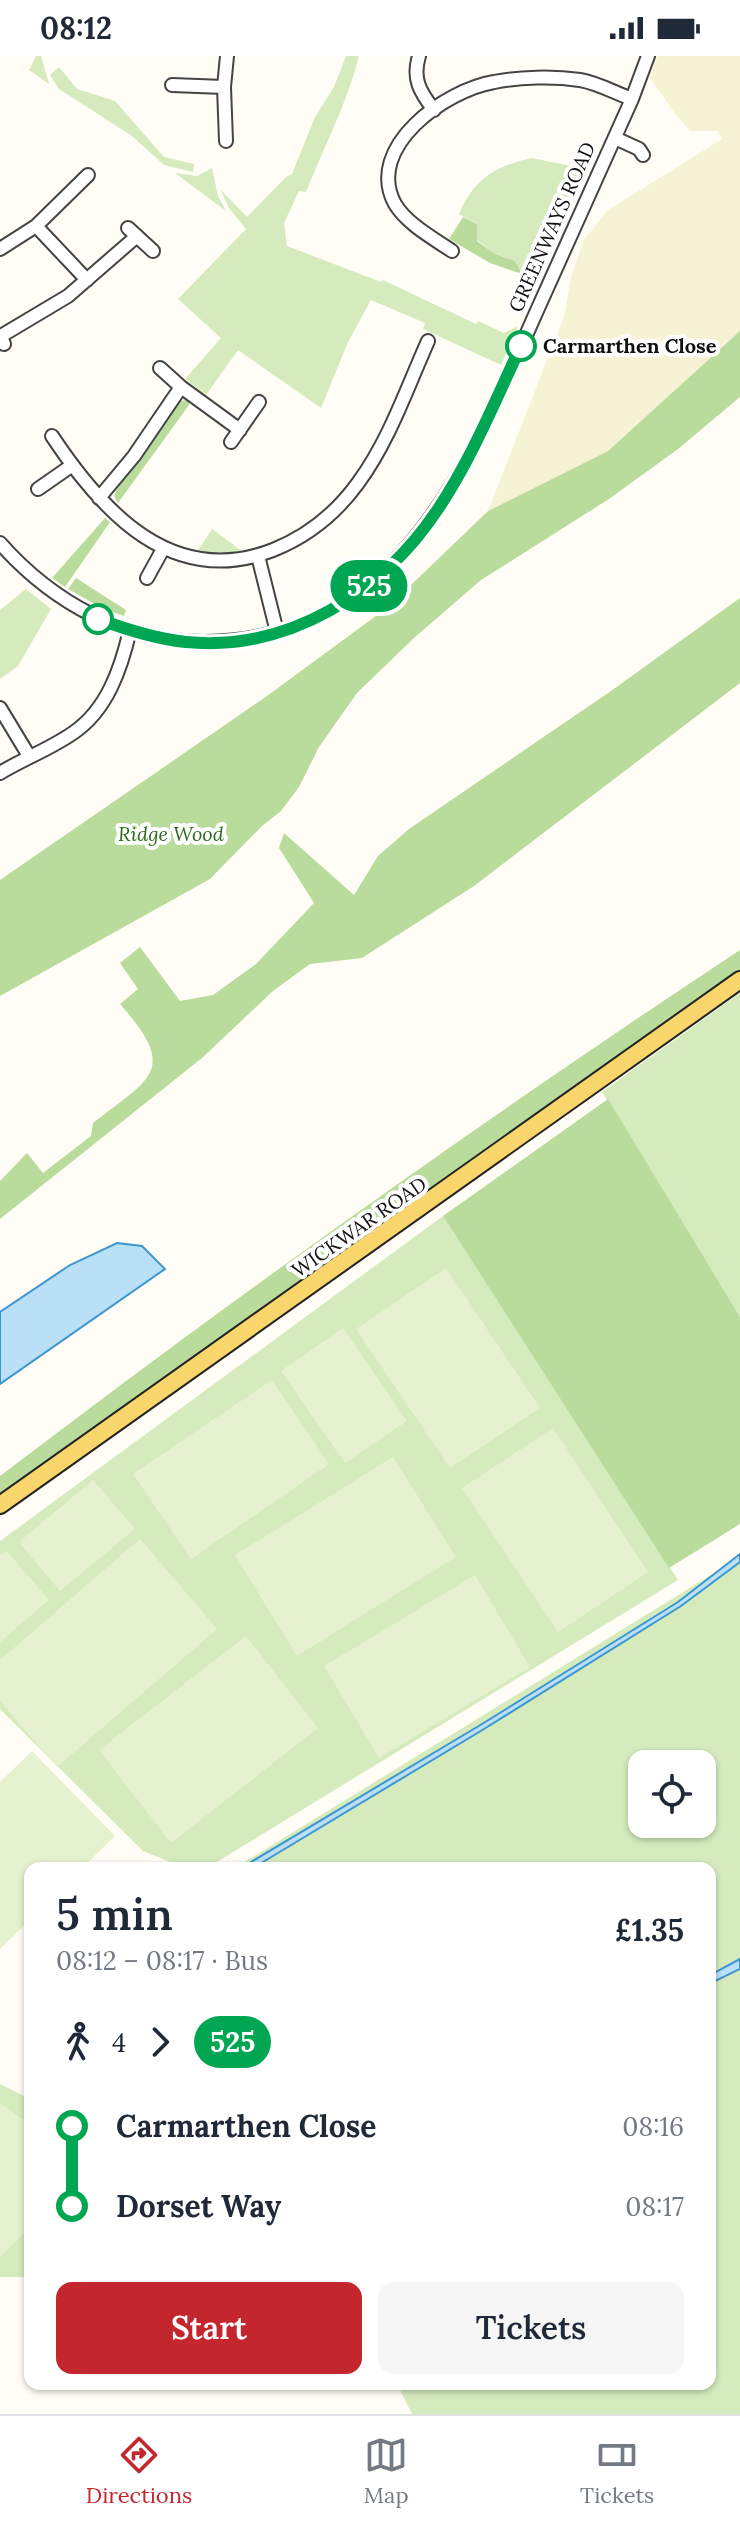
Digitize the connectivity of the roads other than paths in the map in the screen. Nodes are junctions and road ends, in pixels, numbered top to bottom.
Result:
1 (227, 56) edge
2 (419, 56) edge
3 (648, 56) edge
4 (172, 85) dead end
5 (224, 87) junction
6 (632, 99) junction
7 (434, 110) junction
8 (615, 138) junction
9 (226, 141) dead end
10 (643, 155) dead end
11 (88, 175) dead end
12 (36, 226) junction
13 (0, 249) edge
14 (153, 251) dead end
15 (452, 251) dead end
16 (87, 280) junction
17 (428, 341) dead end
18 (4, 344) dead end
19 (160, 368) dead end
20 (181, 387) junction
21 (259, 402) dead end
22 (240, 430) junction
23 (52, 436) dead end
24 (231, 442) dead end
25 (71, 466) junction
26 (38, 489) dead end
27 (99, 498) junction
28 (0, 543) edge
29 (163, 549) junction
30 (258, 556) junction
31 (147, 578) dead end
32 (130, 630) junction
33 (277, 632) junction
34 (0, 708) edge
35 (29, 756) junction
36 (0, 773) edge
37 (740, 980) edge
38 (0, 1505) edge

1 - 5 street
2 - 7 street
3 - 6 street, GREENWAYS ROAD
4 - 5 street
5 - 9 street
6 - 7 street
6 - 8 street, GREENWAYS ROAD
7 - 15 street
8 - 10 street
8 - 33 street, GREENWAYS ROAD
11 - 12 street
12 - 13 street
12 - 16 street
14 - 16 street
16 - 18 street
17 - 30 street
19 - 20 street
20 - 22 street
20 - 27 street
21 - 22 street
22 - 24 street
23 - 25 street
25 - 26 street
25 - 27 street
27 - 29 street
28 - 32 street, GREENWAYS ROAD
29 - 30 street
29 - 31 street
30 - 33 street
32 - 33 street, GREENWAYS ROAD
32 - 35 street
34 - 35 street
35 - 36 street
37 - 38 main road, WICKWAR ROAD

